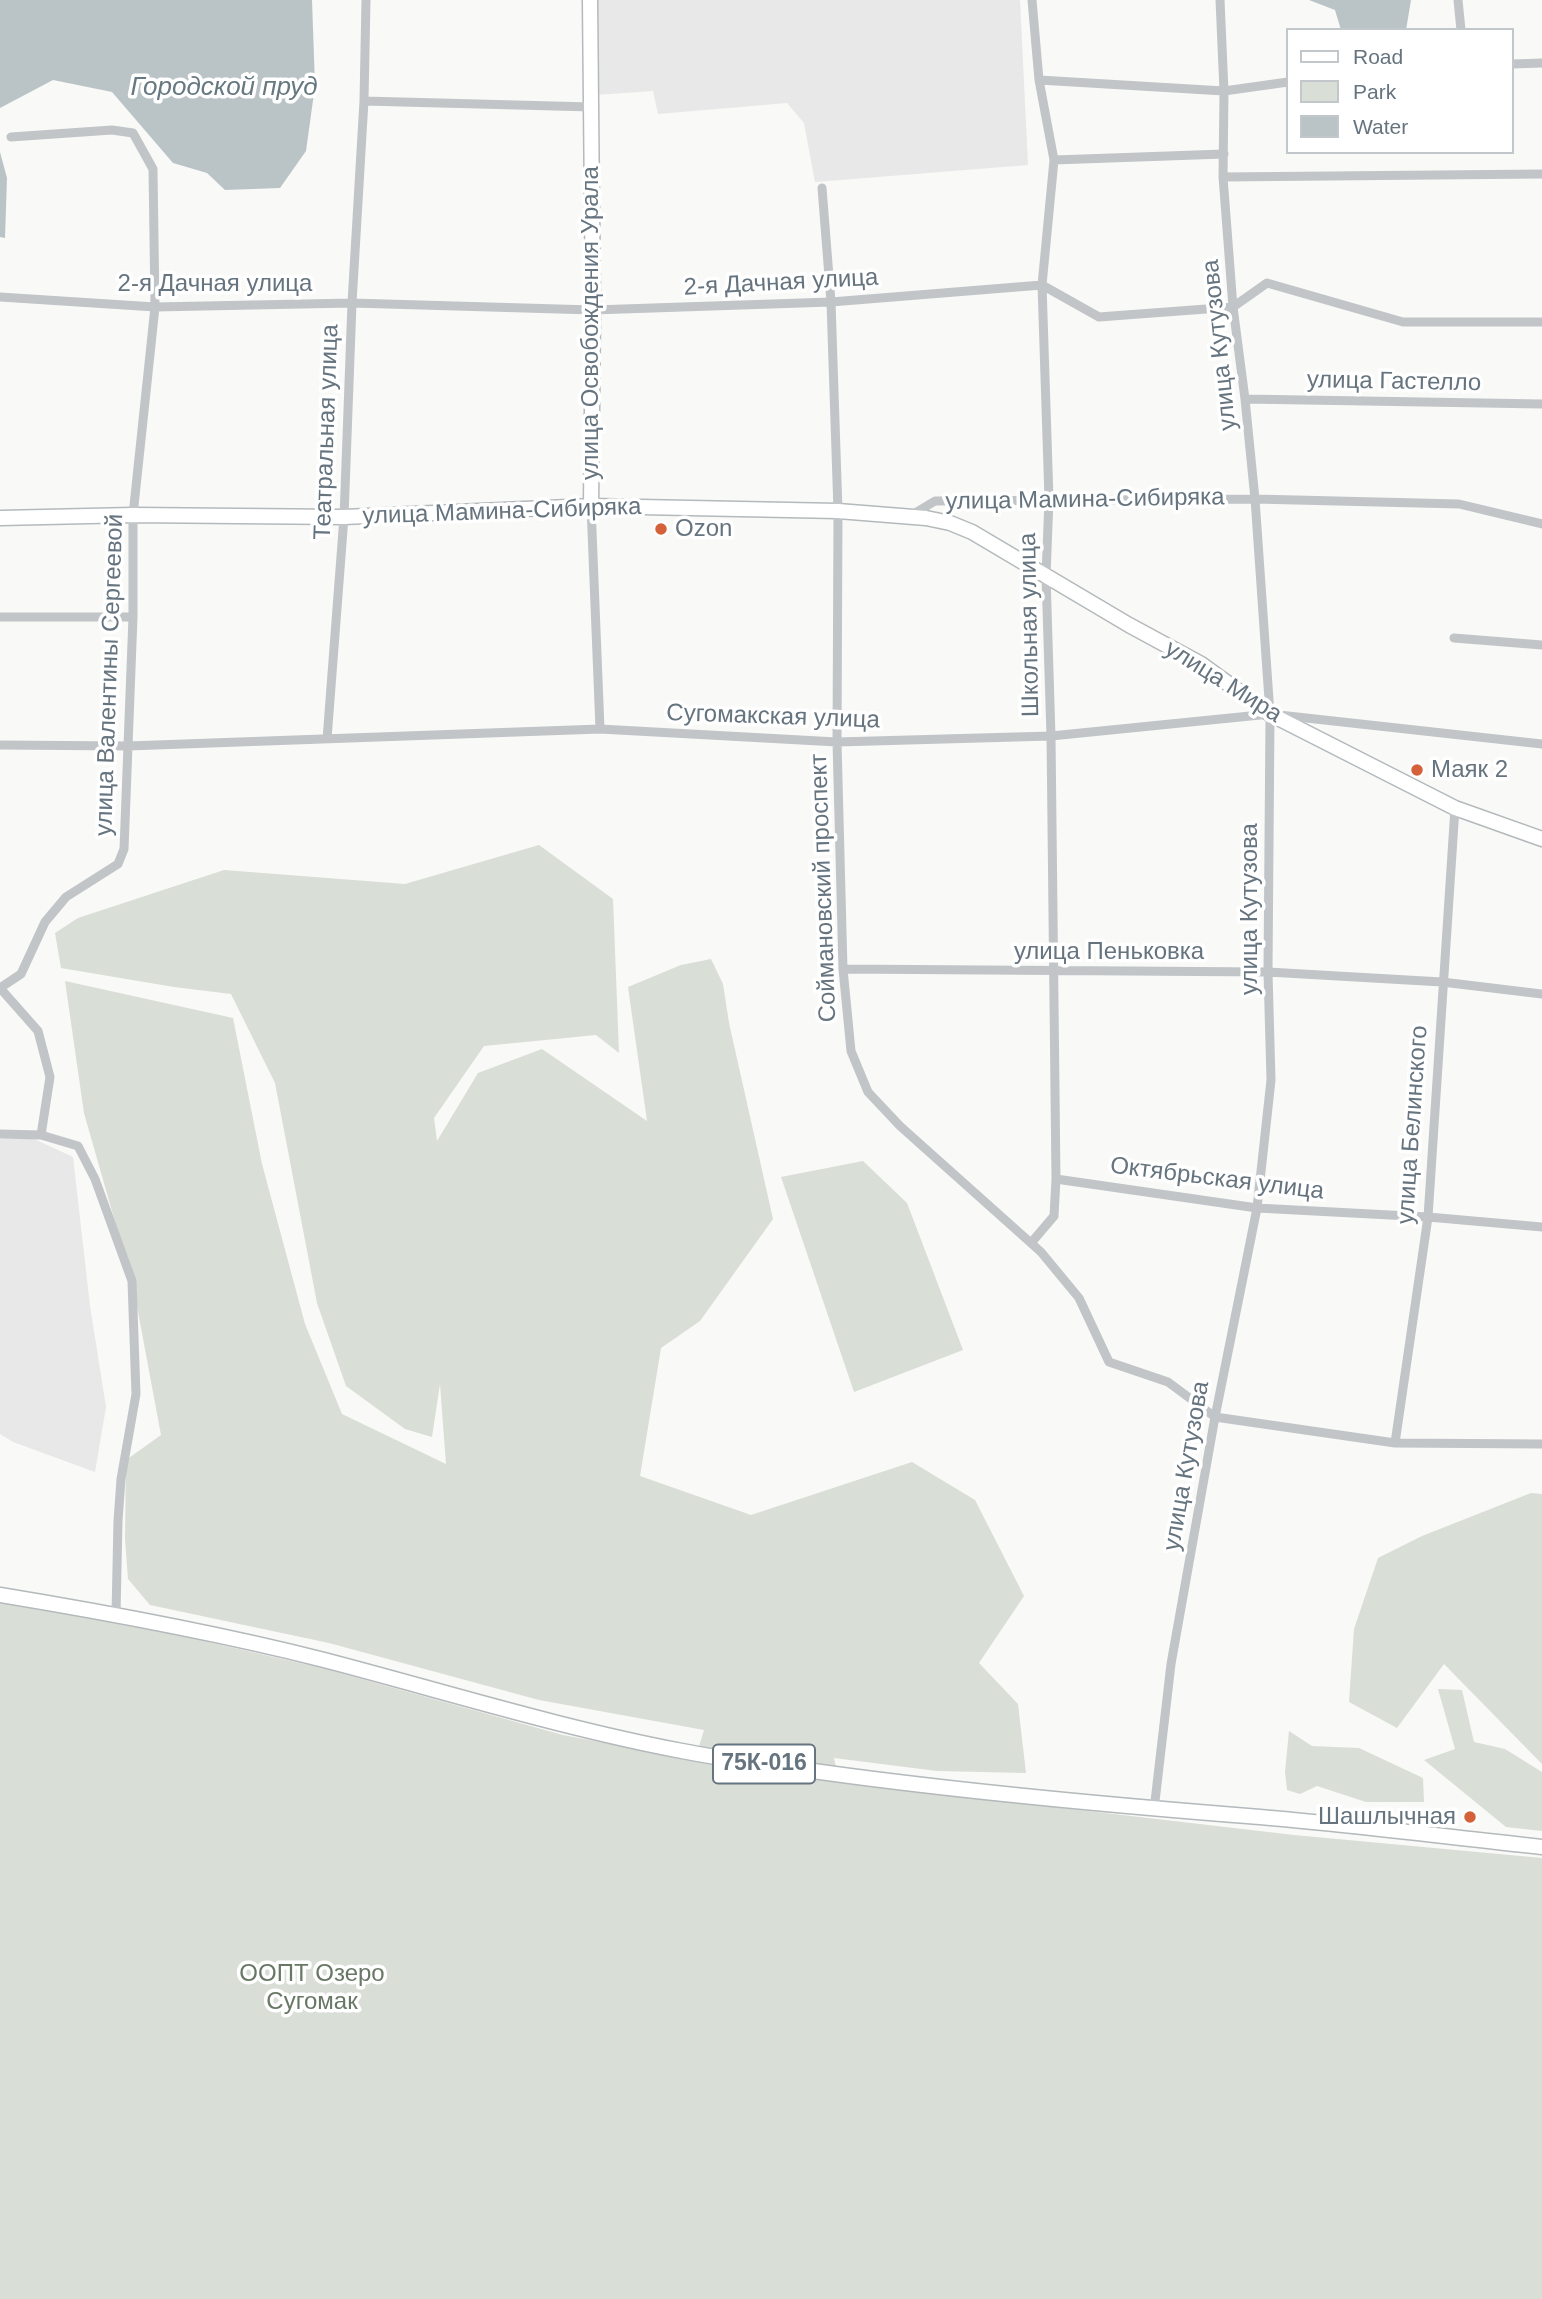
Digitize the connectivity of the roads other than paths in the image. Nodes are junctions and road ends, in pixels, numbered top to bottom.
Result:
1 (366, 0) edge
2 (590, 0) edge
3 (1032, 0) edge
4 (1220, 0) edge
5 (1458, 0) edge
6 (1461, 28) edge
7 (1542, 63) edge
8 (1514, 64) edge
9 (1039, 80) junction
10 (1286, 82) edge
11 (1224, 90) junction
12 (364, 102) junction
13 (592, 107) junction
14 (11, 137) dead end
15 (1224, 154) junction
16 (1054, 160) junction
17 (1542, 174) edge
18 (1223, 177) junction
19 (822, 188) dead end
20 (1042, 285) junction
21 (0, 297) edge
22 (831, 302) junction
23 (352, 303) junction
24 (155, 307) junction
25 (1233, 307) junction
26 (593, 310) junction
27 (1542, 322) edge
28 (1245, 399) junction
29 (1542, 404) edge
30 (1049, 499) junction
31 (1255, 499) junction
32 (591, 506) junction
33 (838, 511) junction
34 (133, 515) junction
35 (344, 517) junction
36 (910, 517) junction
37 (0, 518) edge
38 (1542, 524) edge
39 (1046, 576) junction
40 (0, 617) edge
41 (133, 617) junction
42 (1454, 638) dead end
43 (1542, 645) edge
44 (1270, 714) junction
45 (600, 729) junction
46 (1051, 736) junction
47 (327, 739) junction
48 (837, 742) junction
49 (1542, 744) edge
50 (0, 745) edge
51 (128, 746) junction
52 (1454, 808) junction
53 (1542, 839) edge
54 (843, 969) junction
55 (1053, 972) junction
56 (1268, 972) junction
57 (1442, 982) junction
58 (0, 988) edge
59 (1542, 995) edge
60 (0, 1134) edge
61 (41, 1135) junction
62 (1056, 1179) junction
63 (1257, 1208) junction
64 (1428, 1217) junction
65 (1542, 1227) edge
66 (1031, 1243) junction
67 (1215, 1417) junction
68 (1395, 1443) junction
69 (1542, 1444) edge
70 (0, 1595) edge
71 (116, 1614) junction
72 (1154, 1810) junction
73 (1542, 1847) edge

1 - 12 street, Театральная улица
2 - 13 main road, улица Освобождения Урала
3 - 9 street, Школьная улица
4 - 11 street, улица Кутузова
5 - 6 street
7 - 8 street
9 - 11 street
9 - 16 street, Школьная улица
10 - 11 street
11 - 15 street, улица Кутузова
12 - 13 street
12 - 23 street, Театральная улица
13 - 26 main road, улица Освобождения Урала
14 - 24 street, улица Валентины Сергеевой
15 - 16 street
15 - 18 street, улица Кутузова
16 - 20 street, Школьная улица
17 - 18 street
18 - 25 street, улица Кутузова
19 - 22 street, Соймановский проспект
20 - 22 street, 2-я Дачная улица
20 - 25 street
20 - 30 street, Школьная улица
21 - 24 street, 2-я Дачная улица
22 - 26 street, 2-я Дачная улица
22 - 33 street, Соймановский проспект
23 - 24 street, 2-я Дачная улица
23 - 26 street, 2-я Дачная улица
23 - 35 street, Театральная улица
24 - 34 street, улица Валентины Сергеевой
25 - 27 street
25 - 28 street, улица Кутузова
26 - 32 main road, улица Освобождения Урала
28 - 29 street, улица Гастелло
28 - 31 street, улица Кутузова
30 - 31 street, улица Мамина-Сибиряка
30 - 36 street, улица Мамина-Сибиряка
30 - 39 street, Школьная улица
31 - 38 street, улица Мамина-Сибиряка
31 - 44 street, улица Кутузова
32 - 33 main road, улица Мамина-Сибиряка
32 - 35 main road, улица Мамина-Сибиряка
32 - 45 street, улица Освобождения Урала
33 - 36 main road, улица Мамина-Сибиряка
33 - 48 street, Соймановский проспект
34 - 35 main road, улица Мамина-Сибиряка
34 - 37 main road, улица Мамина-Сибиряка
34 - 41 street, улица Валентины Сергеевой
35 - 47 street, Театральная улица
36 - 39 main road, улица Мира
39 - 44 main road, улица Мира
39 - 46 street, Школьная улица
40 - 41 street
41 - 51 street, улица Валентины Сергеевой
42 - 43 street
44 - 46 street, Сугомакская улица
44 - 49 street, Сугомакская улица
44 - 52 main road, улица Мира
44 - 56 street, улица Кутузова
45 - 47 street, Сугомакская улица
45 - 48 street, Сугомакская улица
46 - 48 street, Сугомакская улица
46 - 55 street, Школьная улица
47 - 51 street, Сугомакская улица
48 - 54 street, Соймановский проспект
50 - 51 street, Сугомакская улица
51 - 58 street, улица Валентины Сергеевой
52 - 53 main road, улица Мира
52 - 57 street, улица Белинского
54 - 55 street, улица Пеньковка
54 - 66 street, Соймановский проспект
55 - 56 street, улица Пеньковка
55 - 62 street, Школьная улица
56 - 57 street, улица Пеньковка
56 - 63 street, улица Кутузова
57 - 59 street, улица Пеньковка
57 - 64 street, улица Белинского
58 - 61 street, улица Валентины Сергеевой
60 - 61 street
61 - 71 street
62 - 63 street, Октябрьская улица
62 - 66 street, Школьная улица
63 - 64 street, Октябрьская улица
63 - 67 street, улица Кутузова
64 - 65 street, Октябрьская улица
64 - 68 street, улица Белинского
66 - 67 street, Соймановский проспект
67 - 68 street
67 - 72 street, улица Кутузова
68 - 69 street
70 - 71 main road, 75К-016
71 - 72 main road, 75К-016
72 - 73 main road, 75К-016

